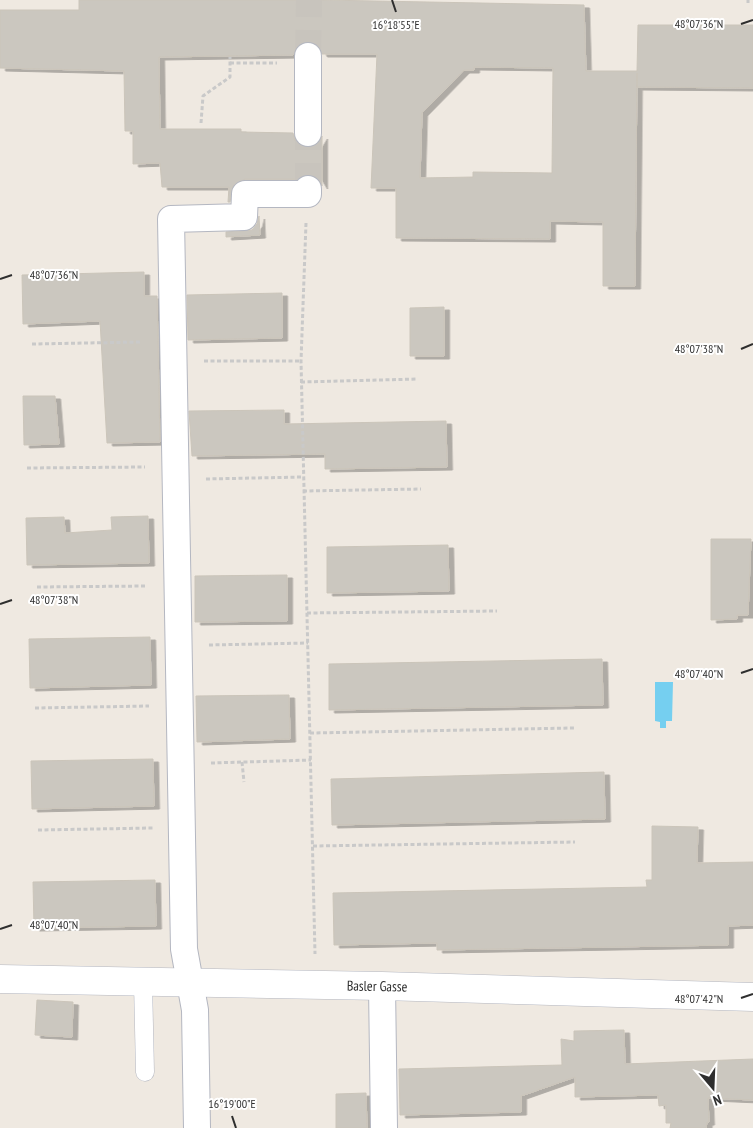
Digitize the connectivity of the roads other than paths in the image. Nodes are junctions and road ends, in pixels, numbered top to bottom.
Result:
1 (308, 60) tunnel mouth
2 (308, 133) tunnel mouth
3 (308, 192) road end
4 (0, 979) edge
5 (144, 982) junction
6 (190, 983) junction
7 (382, 986) junction
8 (753, 997) edge
9 (145, 1072) dead end
10 (197, 1128) edge
11 (384, 1128) edge

1 - 2 street
3 - 6 street
4 - 5 street, Basler Gasse
5 - 6 street, Basler Gasse
5 - 9 lane
6 - 7 street, Basler Gasse
6 - 10 street
7 - 8 street, Basler Gasse
7 - 11 street

